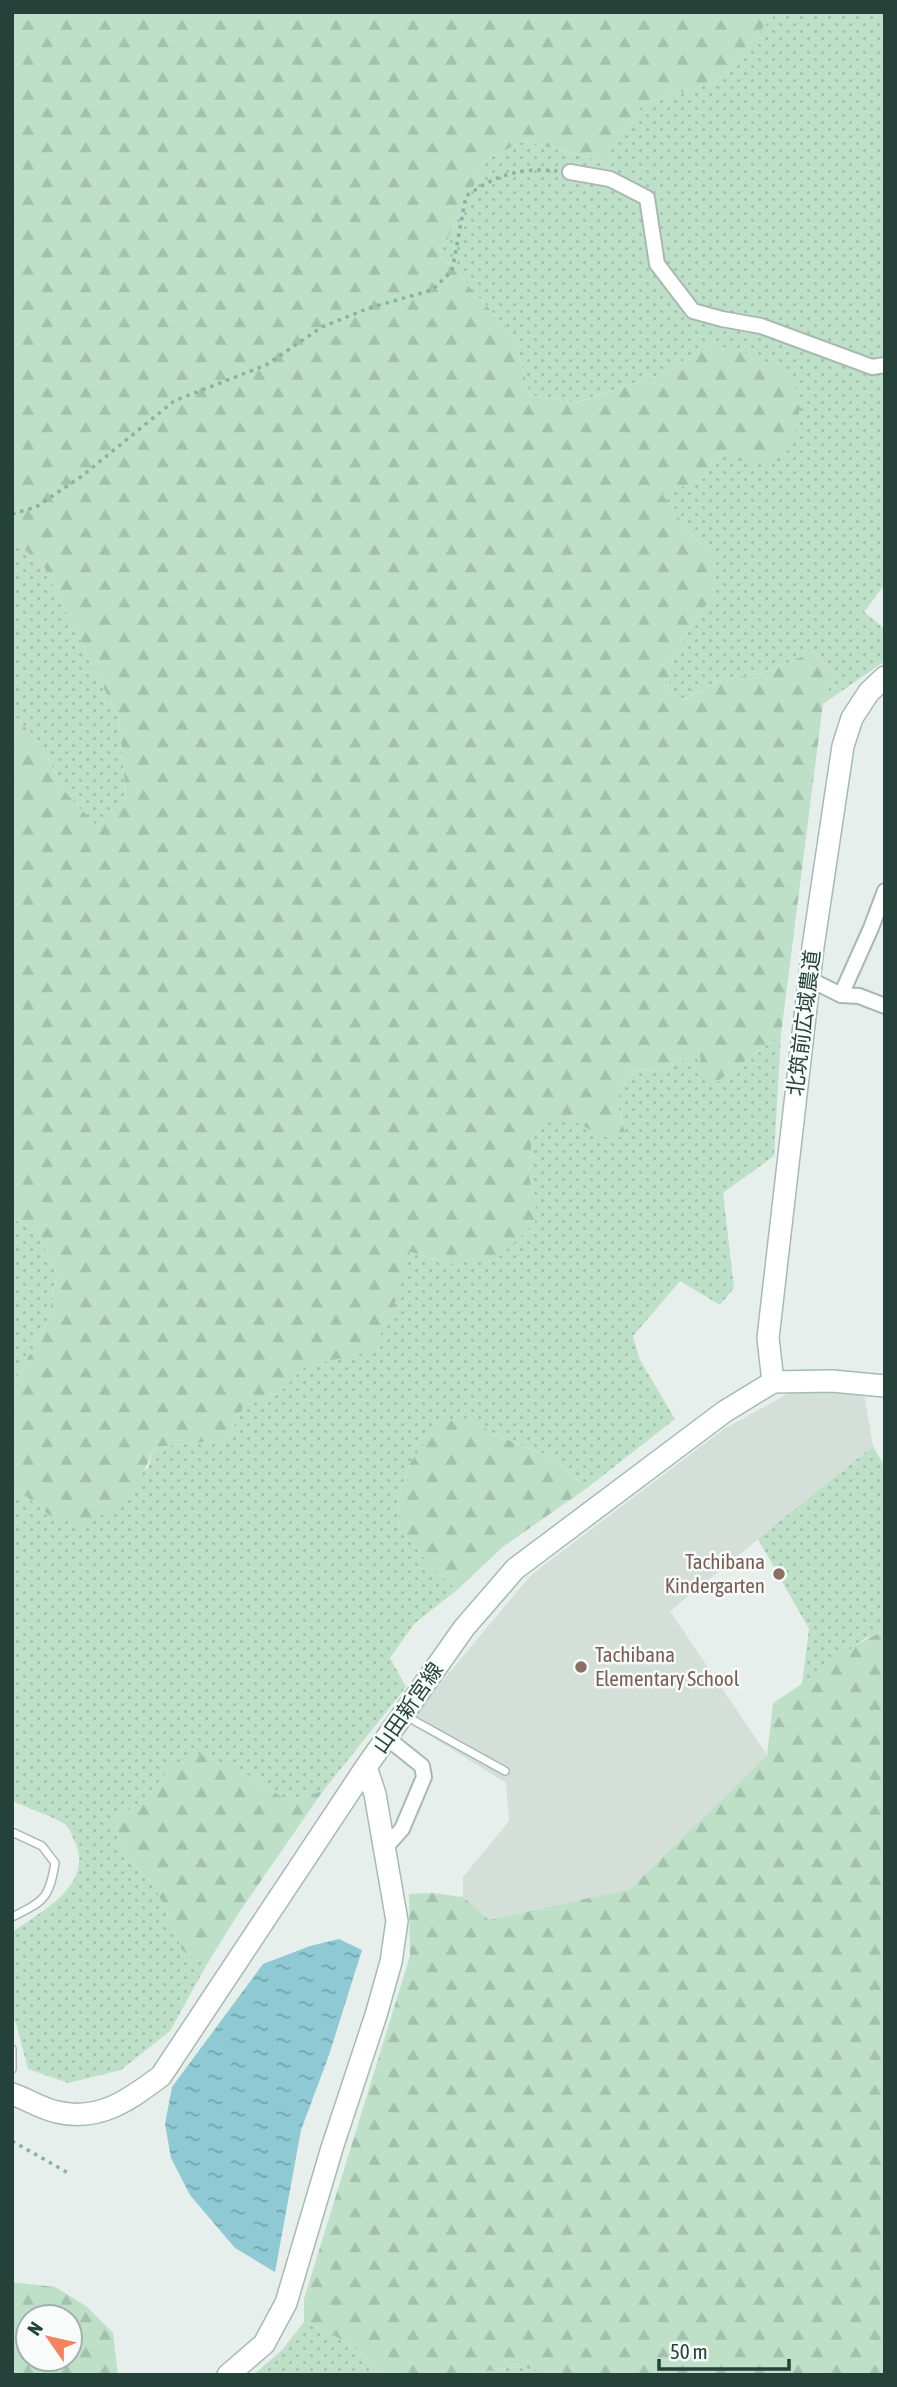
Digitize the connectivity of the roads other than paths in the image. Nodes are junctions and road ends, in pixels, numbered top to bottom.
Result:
1 (570, 172) road end
2 (885, 365) edge
3 (885, 677) edge
4 (885, 891) edge
5 (809, 979) junction
6 (841, 995) junction
7 (885, 1006) edge
8 (773, 1382) junction
9 (885, 1386) edge
10 (404, 1714) junction
11 (387, 1738) junction
12 (366, 1767) junction
13 (505, 1771) dead end
14 (12, 1832) edge
15 (384, 1849) junction
16 (12, 1917) edge
17 (12, 2049) edge
18 (12, 2069) edge
19 (12, 2094) edge
20 (228, 2375) edge

1 - 2 street
3 - 5 street, 北筑前広域農道
4 - 6 street
5 - 6 street
5 - 8 street, 北筑前広域農道
6 - 7 street
8 - 9 street
8 - 10 street, 山田新宮線
10 - 11 street, 山田新宮線
10 - 13 lane
11 - 12 street, 山田新宮線
11 - 15 street
12 - 15 street
12 - 19 street, 山田新宮線
14 - 16 lane
15 - 20 street
17 - 18 lane

